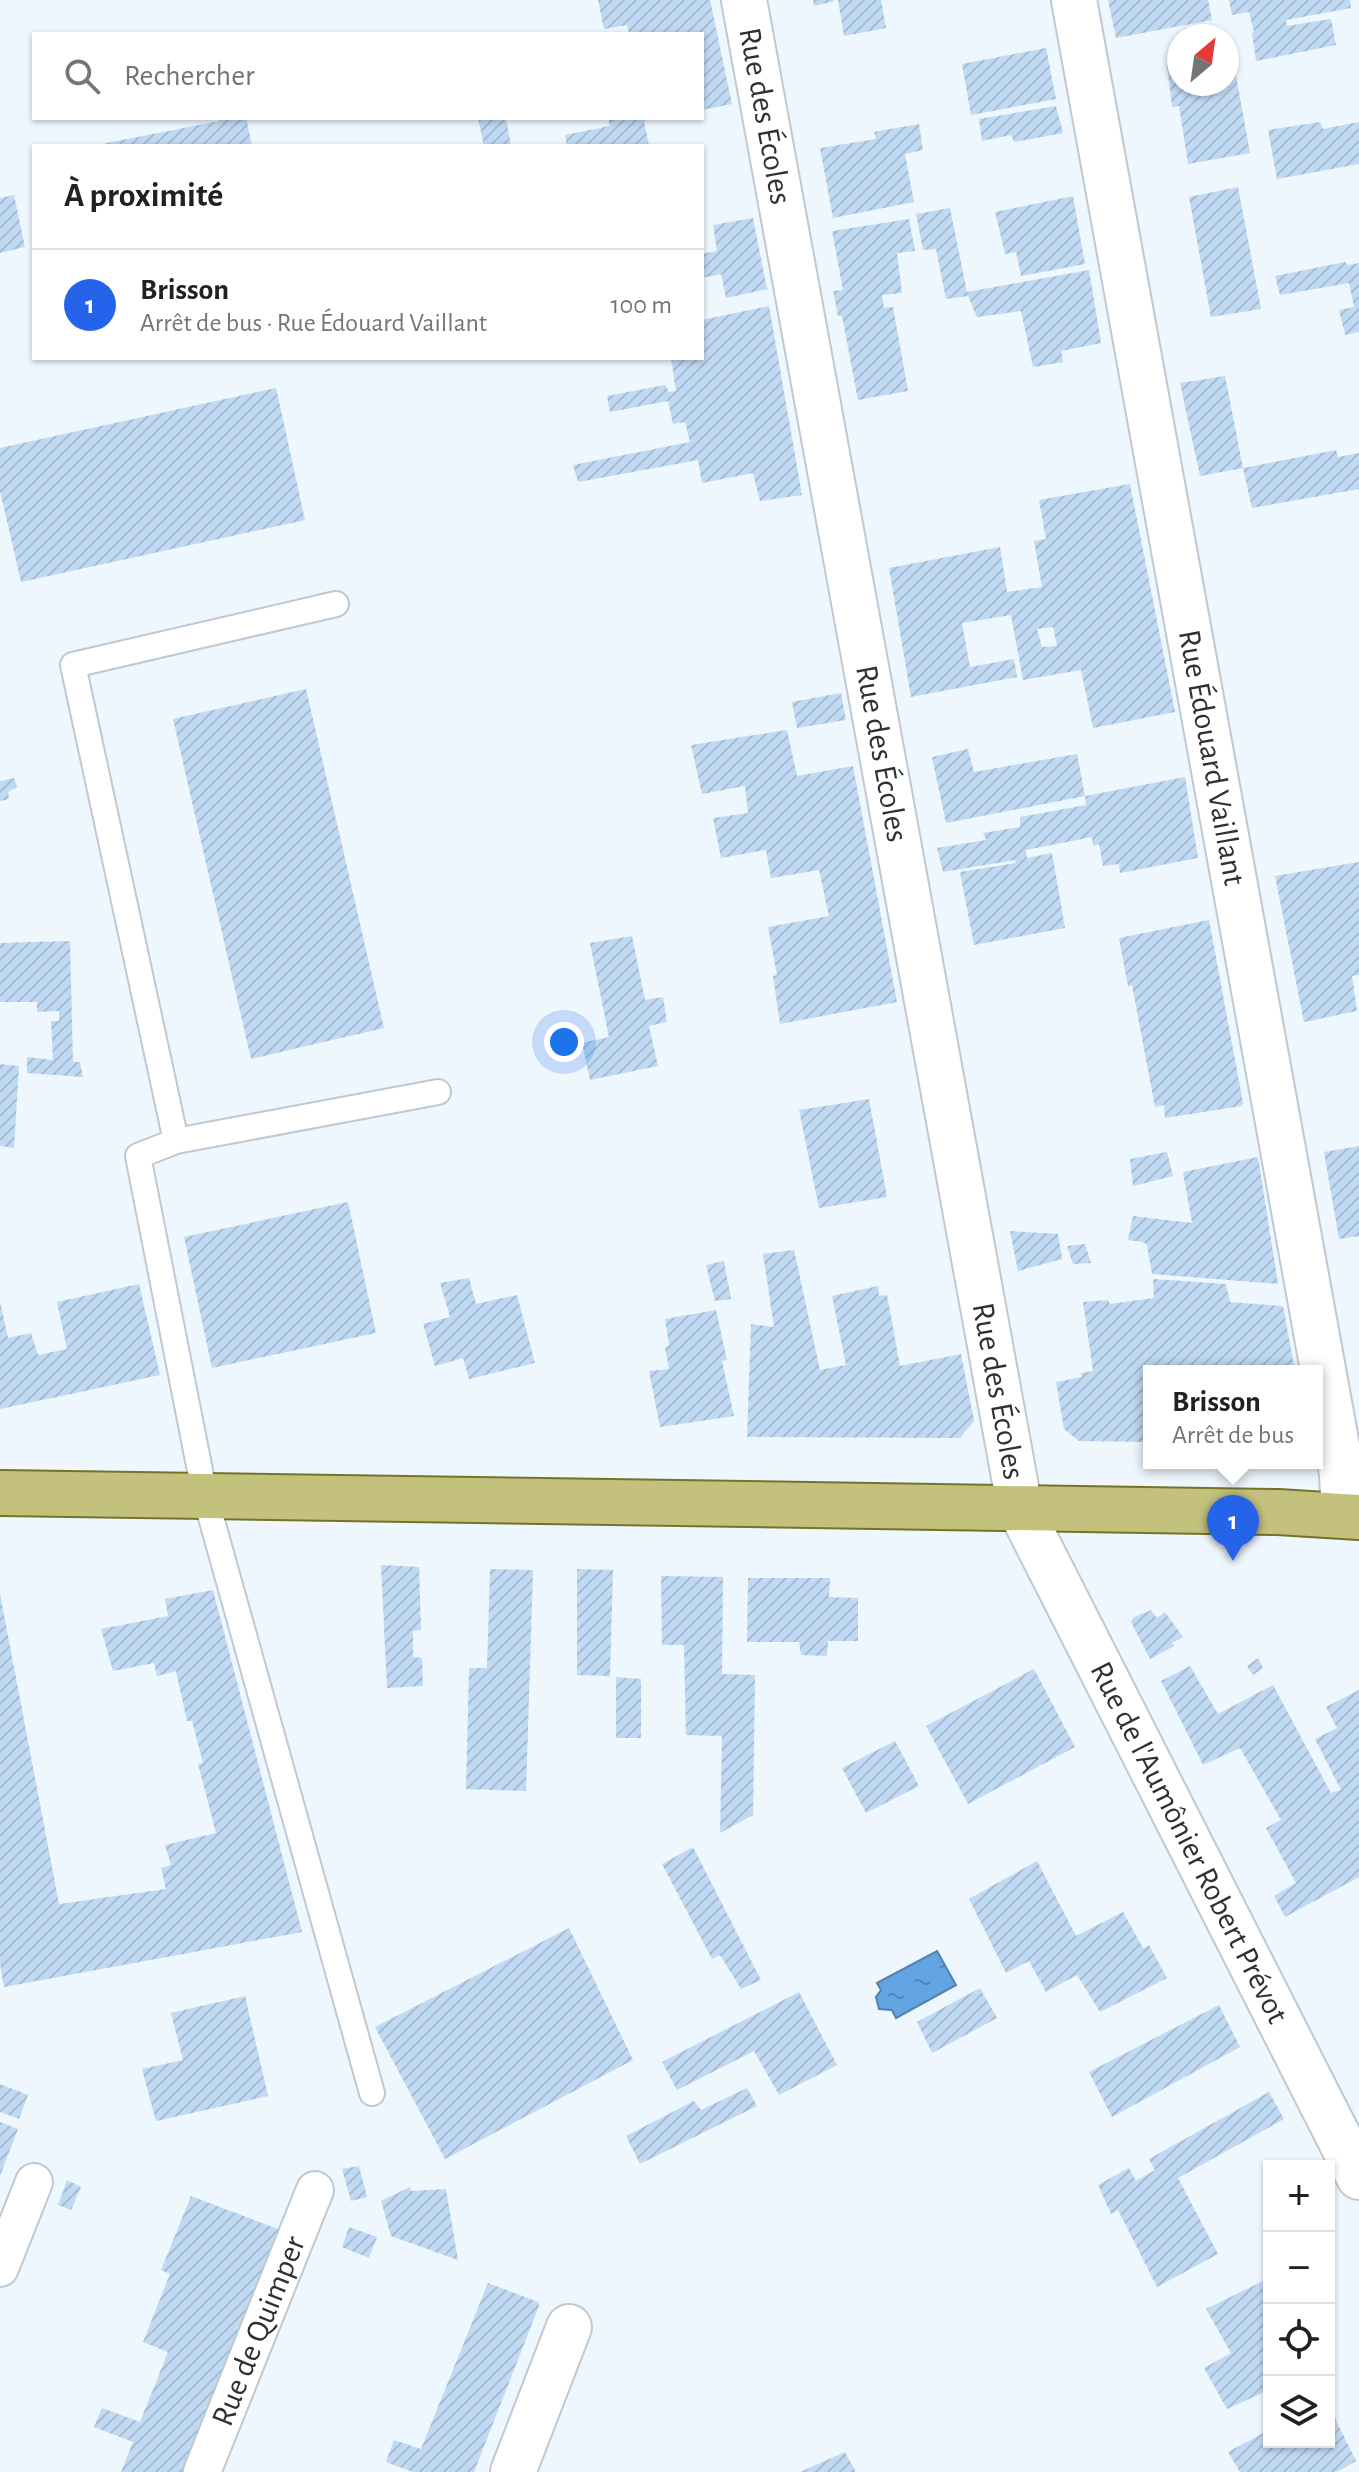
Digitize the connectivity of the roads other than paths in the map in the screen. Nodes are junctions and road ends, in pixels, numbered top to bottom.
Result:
1 (744, 0) edge
2 (1074, 0) edge
3 (336, 604) dead end
4 (438, 1092) dead end
5 (176, 1141) junction
6 (1322, 1365) edge
7 (1323, 1370) edge
8 (0, 1493) edge
9 (205, 1496) junction
10 (1020, 1509) junction
11 (1352, 1516) edge
12 (372, 2093) dead end
13 (1359, 2177) edge
14 (34, 2182) dead end
15 (315, 2190) dead end
16 (0, 2268) edge
17 (569, 2327) dead end
18 (202, 2472) edge
19 (513, 2472) edge

1 - 10 street, Rue des Écoles
2 - 6 street, Rue Édouard Vaillant
3 - 5 lane
4 - 5 lane
5 - 9 lane
7 - 11 street, Rue Édouard Vaillant
8 - 9 main road
9 - 10 main road
9 - 12 lane
10 - 11 main road
10 - 13 street, Rue de l'Aumônier Robert Prévot
14 - 16 street
15 - 18 street, Rue de Quimper
17 - 19 street

